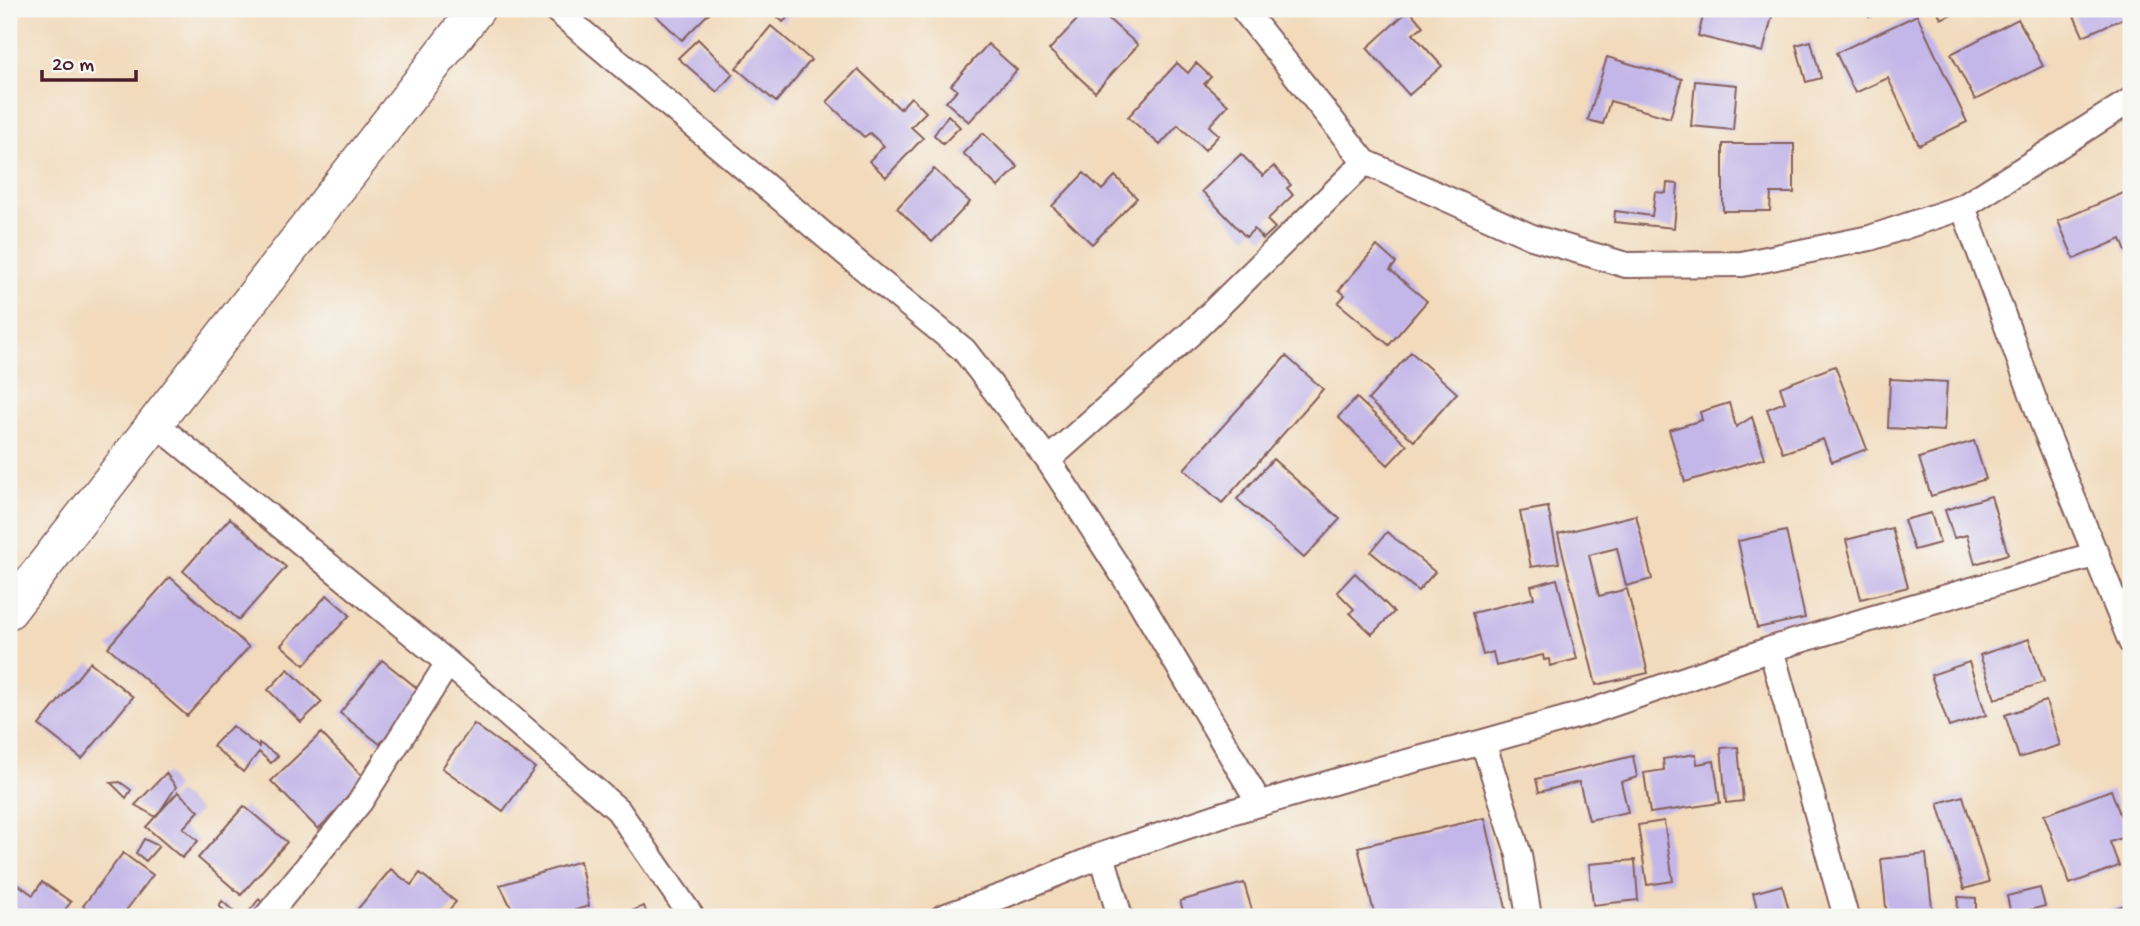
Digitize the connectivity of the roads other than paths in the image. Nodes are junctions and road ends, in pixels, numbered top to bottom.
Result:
1 (477, 9) edge
2 (555, 9) edge
3 (1243, 9) edge
4 (2131, 100) edge
5 (1365, 162) junction
6 (1963, 207) junction
7 (155, 423) junction
8 (1048, 460) junction
9 (2097, 554) junction
10 (9, 611) edge
11 (2131, 642) edge
12 (1771, 649) junction
13 (448, 663) junction
14 (1483, 742) junction
15 (1259, 804) junction
16 (1102, 855) junction
17 (266, 917) edge
18 (692, 917) edge
19 (943, 917) edge
20 (1120, 917) edge
21 (1529, 917) edge
22 (1846, 917) edge

1 - 7 main road
2 - 8 street
3 - 5 street
4 - 6 street
5 - 6 street
5 - 8 street
6 - 9 street
7 - 10 main road
7 - 13 street
8 - 15 street
9 - 11 street
9 - 12 street
12 - 14 street
12 - 22 street
13 - 17 street
13 - 18 street
14 - 15 street
14 - 21 street
15 - 16 street
16 - 19 street
16 - 20 street

